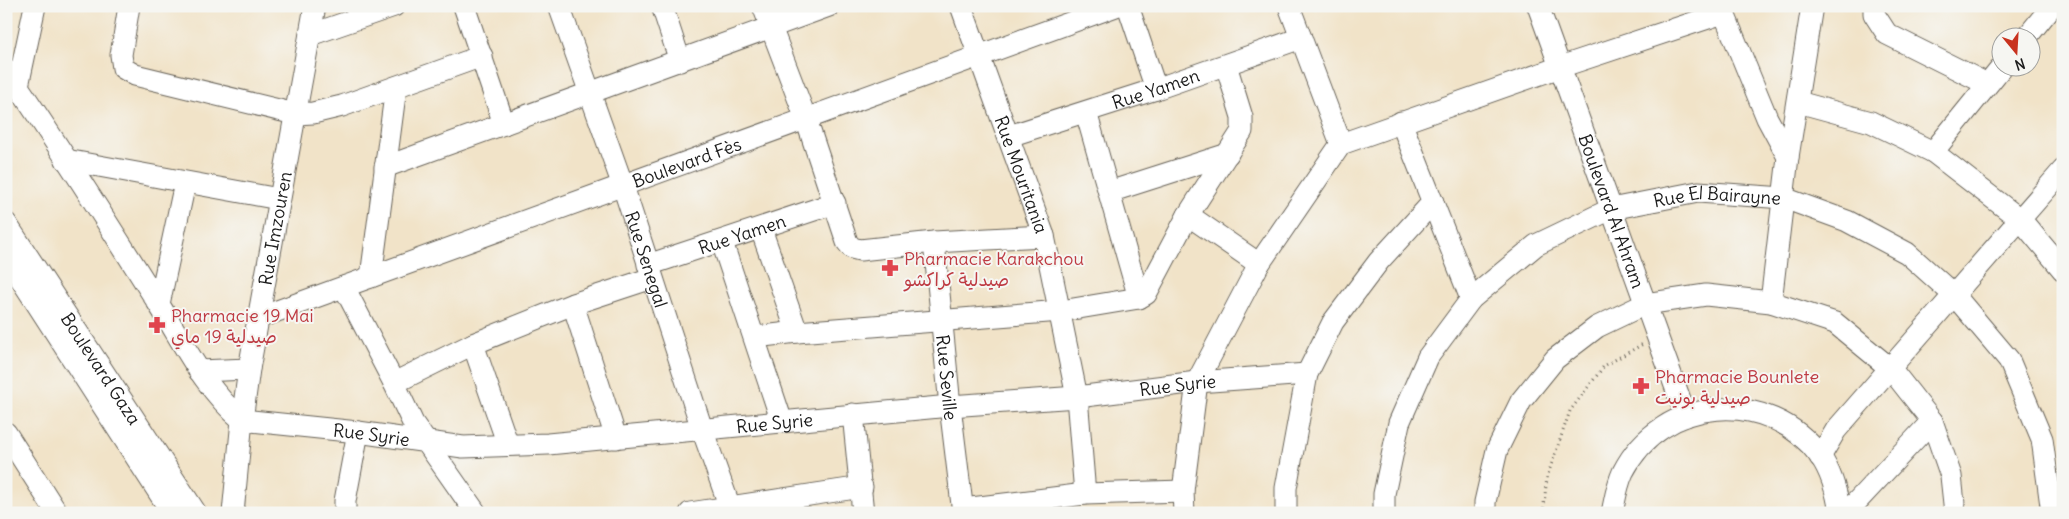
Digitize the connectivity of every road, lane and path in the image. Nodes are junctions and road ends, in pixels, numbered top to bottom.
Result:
1 (35, 6) edge
2 (129, 6) edge
3 (315, 6) edge
4 (394, 6) edge
5 (464, 6) edge
6 (559, 6) edge
7 (662, 6) edge
8 (763, 6) edge
9 (829, 6) edge
10 (961, 6) edge
11 (1116, 6) edge
12 (1128, 6) edge
13 (1289, 6) edge
14 (1538, 6) edge
15 (1812, 6) edge
16 (1874, 6) edge
17 (2052, 6) edge
18 (1722, 10) edge
19 (771, 28) junction
20 (2034, 28) edge
21 (310, 36) junction
22 (1301, 38) junction
23 (482, 56) junction
24 (980, 56) junction
25 (680, 61) junction
26 (1226, 65) junction
27 (1560, 67) junction
28 (12, 77) edge
29 (1992, 78) edge
30 (1987, 84) junction
31 (396, 87) junction
32 (1156, 89) junction
33 (590, 94) junction
34 (1798, 102) junction
35 (1086, 112) junction
36 (295, 114) junction
37 (806, 119) junction
38 (1401, 122) junction
39 (504, 124) junction
40 (1009, 136) junction
41 (1341, 144) junction
42 (1934, 152) junction
43 (1228, 154) junction
44 (1788, 157) junction
45 (66, 160) junction
46 (384, 166) junction
47 (2063, 170) edge
48 (185, 183) junction
49 (623, 186) junction
50 (1109, 192) junction
51 (1784, 198) junction
52 (279, 199) junction
53 (1433, 202) junction
54 (835, 203) junction
55 (1611, 209) junction
56 (1188, 215) junction
57 (2021, 220) junction
58 (6, 223) edge
59 (761, 229) junction
60 (1044, 236) junction
61 (722, 242) junction
62 (934, 242) junction
63 (6, 256) edge
64 (1259, 264) junction
65 (2063, 270) edge
66 (650, 271) junction
67 (371, 277) junction
68 (344, 287) junction
69 (1955, 296) junction
70 (1139, 298) junction
71 (1472, 299) junction
72 (1771, 302) junction
73 (159, 304) junction
74 (573, 304) junction
75 (1645, 304) junction
76 (1061, 311) junction
77 (258, 318) junction
78 (943, 322) junction
79 (797, 332) junction
80 (1656, 336) junction
81 (755, 337) junction
82 (473, 344) junction
83 (249, 369) junction
84 (1891, 369) junction
85 (199, 371) junction
86 (1307, 374) junction
87 (1197, 382) junction
88 (394, 383) junction
89 (1077, 398) junction
90 (950, 406) junction
91 (853, 414) junction
92 (1686, 416) junction
93 (242, 420) junction
94 (1932, 421) junction
95 (782, 422) junction
96 (702, 429) junction
97 (358, 432) junction
98 (6, 434) edge
99 (616, 438) junction
100 (426, 443) junction
101 (508, 445) junction
102 (1820, 456) junction
103 (862, 487) junction
104 (1183, 491) junction
105 (1085, 494) junction
106 (731, 510) edge
107 (963, 511) edge
108 (57, 513) edge
109 (172, 513) edge
110 (196, 513) edge
111 (233, 513) edge
112 (345, 513) edge
113 (476, 513) edge
114 (690, 513) edge
115 (863, 513) edge
116 (1184, 513) edge
117 (1286, 513) edge
118 (1384, 513) edge
119 (1485, 513) edge
120 (1543, 513) edge
121 (1612, 513) edge
122 (1840, 513) edge
123 (1846, 513) edge
124 (1955, 513) edge
125 (2052, 513) edge

1 - 28 street
2 - 36 street
3 - 21 street, Rue Imzouren
4 - 21 street
5 - 23 street
6 - 33 street, Rue Senegal
7 - 25 street
8 - 19 street
9 - 19 street
10 - 24 street, Rue Mouritania
11 - 24 street, Boulevard Fès
12 - 32 street
13 - 22 street
14 - 27 street, Boulevard Al Ahram
15 - 34 street
16 - 30 street
17 - 20 street
18 - 27 street
18 - 44 street
19 - 25 street
19 - 37 street
21 - 36 street, Rue Imzouren
22 - 26 street, Rue Yamen
22 - 41 street
23 - 31 street
23 - 39 street
24 - 37 street, Boulevard Fès
24 - 40 street, Rue Mouritania
25 - 33 street
26 - 32 street, Rue Yamen
26 - 43 street
27 - 38 street
27 - 55 street, Boulevard Al Ahram
28 - 45 street
29 - 30 street
30 - 42 street
31 - 36 street
31 - 46 street
32 - 35 street, Rue Yamen
33 - 39 street
33 - 49 street, Rue Senegal
34 - 42 street
34 - 44 street
35 - 40 street, Rue Yamen
35 - 50 street
36 - 52 street, Rue Imzouren
37 - 49 street, Boulevard Fès
37 - 54 street
38 - 41 street
38 - 53 street
39 - 46 street
40 - 60 street, Rue Mouritania
41 - 64 street
42 - 57 street
43 - 50 street
43 - 56 street
44 - 51 street
45 - 48 street
45 - 73 street
46 - 67 street
47 - 57 street
48 - 52 street
48 - 73 street
49 - 66 street, Rue Senegal
49 - 67 street, Boulevard Fès
50 - 70 street
51 - 55 street, Rue El Bairayne
51 - 69 street, Rue El Bairayne
51 - 72 street
52 - 77 street, Rue Imzouren
53 - 71 street
53 - 86 street
54 - 59 street, Rue Yamen
54 - 62 street
55 - 71 street, Rue El Bairayne
55 - 75 street, Boulevard Al Ahram
56 - 64 street
56 - 70 street
57 - 65 street
57 - 69 street
58 - 110 street, Boulevard Gaza
59 - 61 street, Rue Yamen
59 - 79 street
60 - 62 street
60 - 76 street, Rue Mouritania
61 - 66 street, Rue Yamen
61 - 81 street
62 - 78 street, Rue Seville
63 - 109 street, Boulevard Gaza
64 - 87 street
66 - 74 street, Rue Yamen
66 - 96 street, Rue Senegal
67 - 68 street, Boulevard Fès
68 - 77 street, Boulevard Fès
68 - 88 street
69 - 84 street
69 - 125 street, Rue El Bairayne
70 - 76 street
71 - 118 street, Rue El Bairayne
72 - 75 street
72 - 84 street
73 - 85 street
74 - 82 street, Rue Yamen
74 - 99 street
75 - 80 street, Boulevard Al Ahram
75 - 119 street
76 - 78 street
76 - 89 street, Rue Mouritania
77 - 83 street, Rue Imzouren
78 - 79 street
78 - 90 street, Rue Seville
79 - 81 street
80 - 92 street, Boulevard Al Ahram
80 - 120 path
81 - 95 street
82 - 88 street, Rue Yamen
82 - 101 street
83 - 85 street
83 - 93 street, Rue Imzouren
84 - 94 street
84 - 102 street
85 - 93 street
86 - 87 street, Rue Syrie
86 - 117 street
87 - 89 street, Rue Syrie
87 - 104 street
88 - 100 street
89 - 90 street, Rue Syrie
89 - 105 street, Rue Mouritania
90 - 91 street, Rue Syrie
90 - 107 street, Rue Seville
91 - 95 street, Rue Syrie
91 - 103 street
92 - 102 street
92 - 121 street
93 - 97 street, Rue Syrie
93 - 111 street, Rue Imzouren
94 - 123 street
94 - 124 street
95 - 96 street, Rue Syrie
96 - 99 street, Rue Syrie
96 - 106 street, Rue Senegal
97 - 100 street, Rue Syrie
97 - 112 street
98 - 108 street
99 - 101 street, Rue Syrie
100 - 101 street, Rue Syrie
100 - 113 street
102 - 122 street
103 - 106 street
103 - 115 street
104 - 105 street
104 - 116 street
105 - 107 street
106 - 114 street

